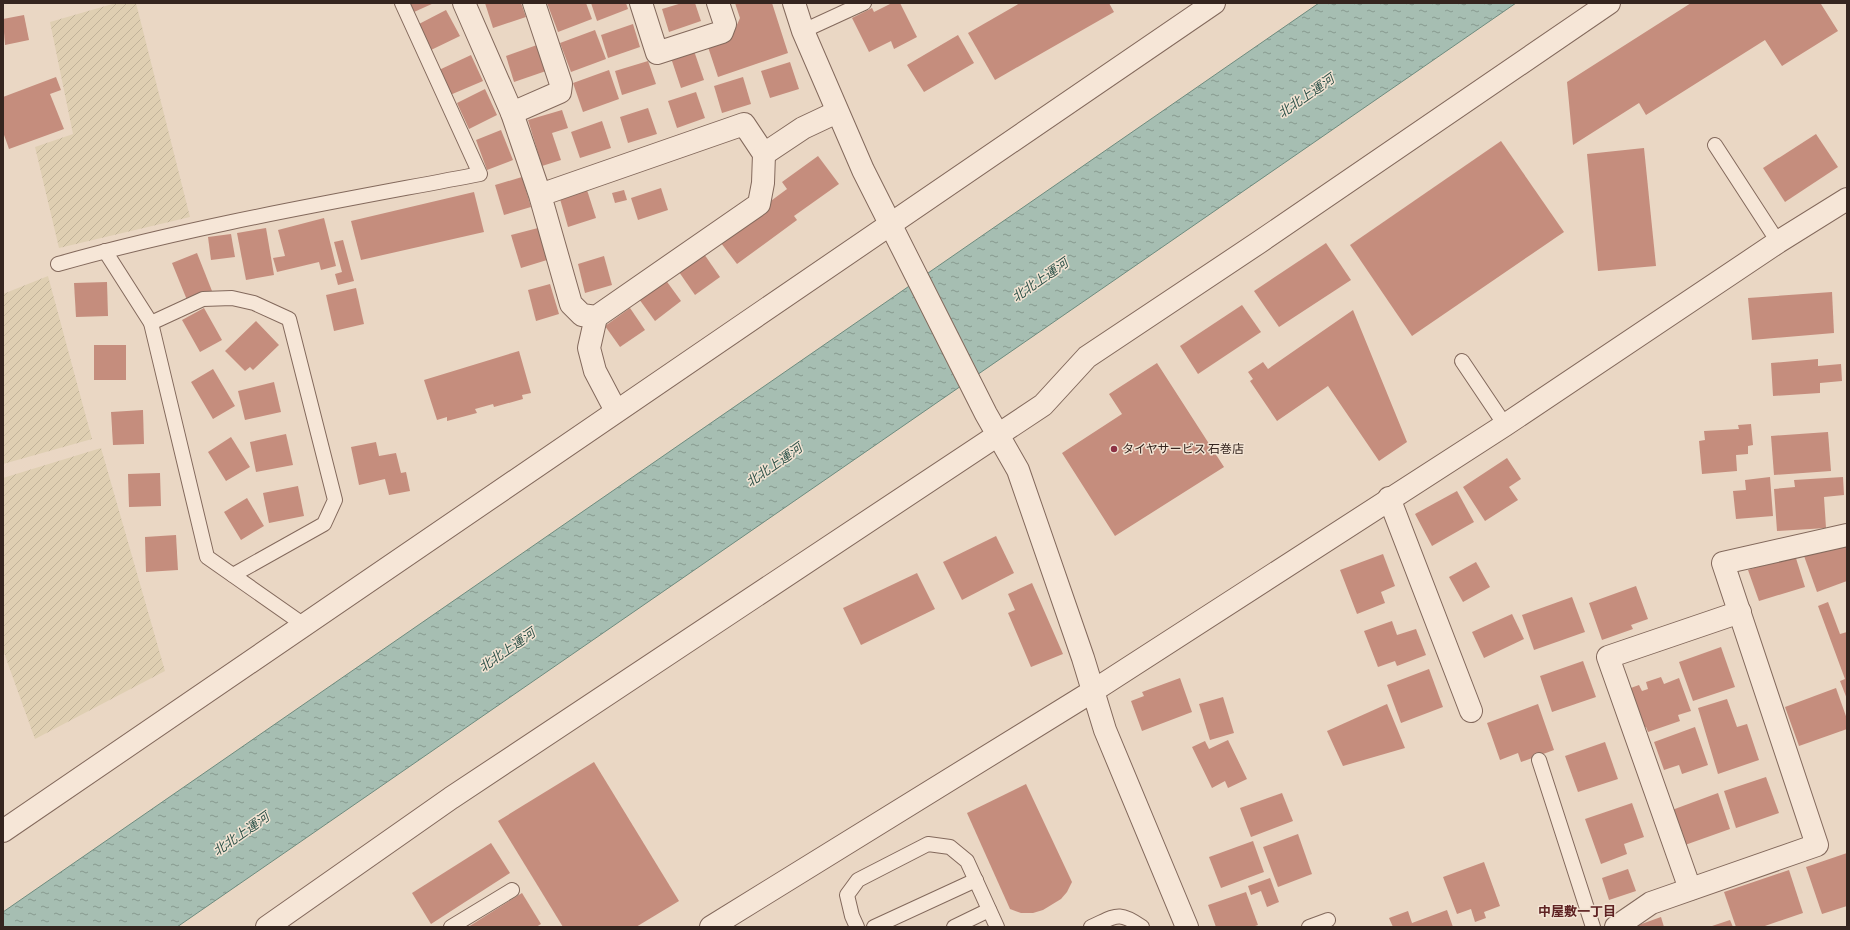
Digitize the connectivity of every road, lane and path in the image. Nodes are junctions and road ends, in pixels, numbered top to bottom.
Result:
1 (402, 3) edge
2 (464, 3) edge
3 (534, 3) edge
4 (641, 3) edge
5 (718, 3) edge
6 (794, 3) edge
7 (864, 3) edge
8 (1214, 3) edge
9 (1609, 3) edge
10 (803, 31) junction
11 (837, 112) junction
12 (512, 113) junction
13 (1715, 145) dead end
14 (764, 154) junction
15 (540, 195) junction
16 (1847, 199) edge
17 (890, 223) junction
18 (1778, 242) junction
19 (105, 251) junction
20 (58, 264) dead end
21 (596, 317) junction
22 (151, 324) junction
23 (1462, 362) dead end
24 (616, 411) junction
25 (1505, 425) junction
26 (998, 436) junction
27 (1389, 498) junction
28 (1847, 535) edge
29 (233, 575) junction
30 (1740, 612) junction
31 (304, 625) junction
32 (1093, 690) junction
33 (1471, 711) dead end
34 (1539, 760) dead end
35 (3, 831) edge
36 (976, 880) junction
37 (1690, 889) junction
38 (512, 890) dead end
39 (989, 910) junction
40 (1328, 920) dead end
41 (268, 927) edge
42 (452, 927) edge
43 (711, 927) edge
44 (857, 927) edge
45 (874, 927) edge
46 (954, 927) edge
47 (996, 927) edge
48 (1091, 927) edge
49 (1142, 927) edge
50 (1187, 927) edge
51 (1309, 927) edge
52 (1593, 927) edge
53 (1616, 927) edge

1 - 19 lane
2 - 12 street
3 - 12 street
4 - 5 street
6 - 10 street
7 - 10 lane
8 - 17 street
9 - 26 street
10 - 11 street
11 - 14 street
11 - 17 street
12 - 15 street
13 - 18 lane
14 - 15 street
14 - 21 street
15 - 21 street
16 - 18 street
17 - 24 street
17 - 26 street
18 - 25 street
19 - 20 lane
19 - 22 lane
21 - 24 street
22 - 29 lane
22 - 29 lane
23 - 25 lane
24 - 31 street
25 - 27 street
26 - 32 street
26 - 41 street
27 - 32 street
27 - 33 street
28 - 30 street
29 - 31 lane
30 - 37 street
30 - 37 street
31 - 35 street
32 - 43 street
32 - 50 street
34 - 52 lane
36 - 39 lane
36 - 44 lane
36 - 45 lane
37 - 53 street
38 - 42 lane
39 - 46 lane
39 - 47 lane
40 - 51 lane
48 - 49 lane

